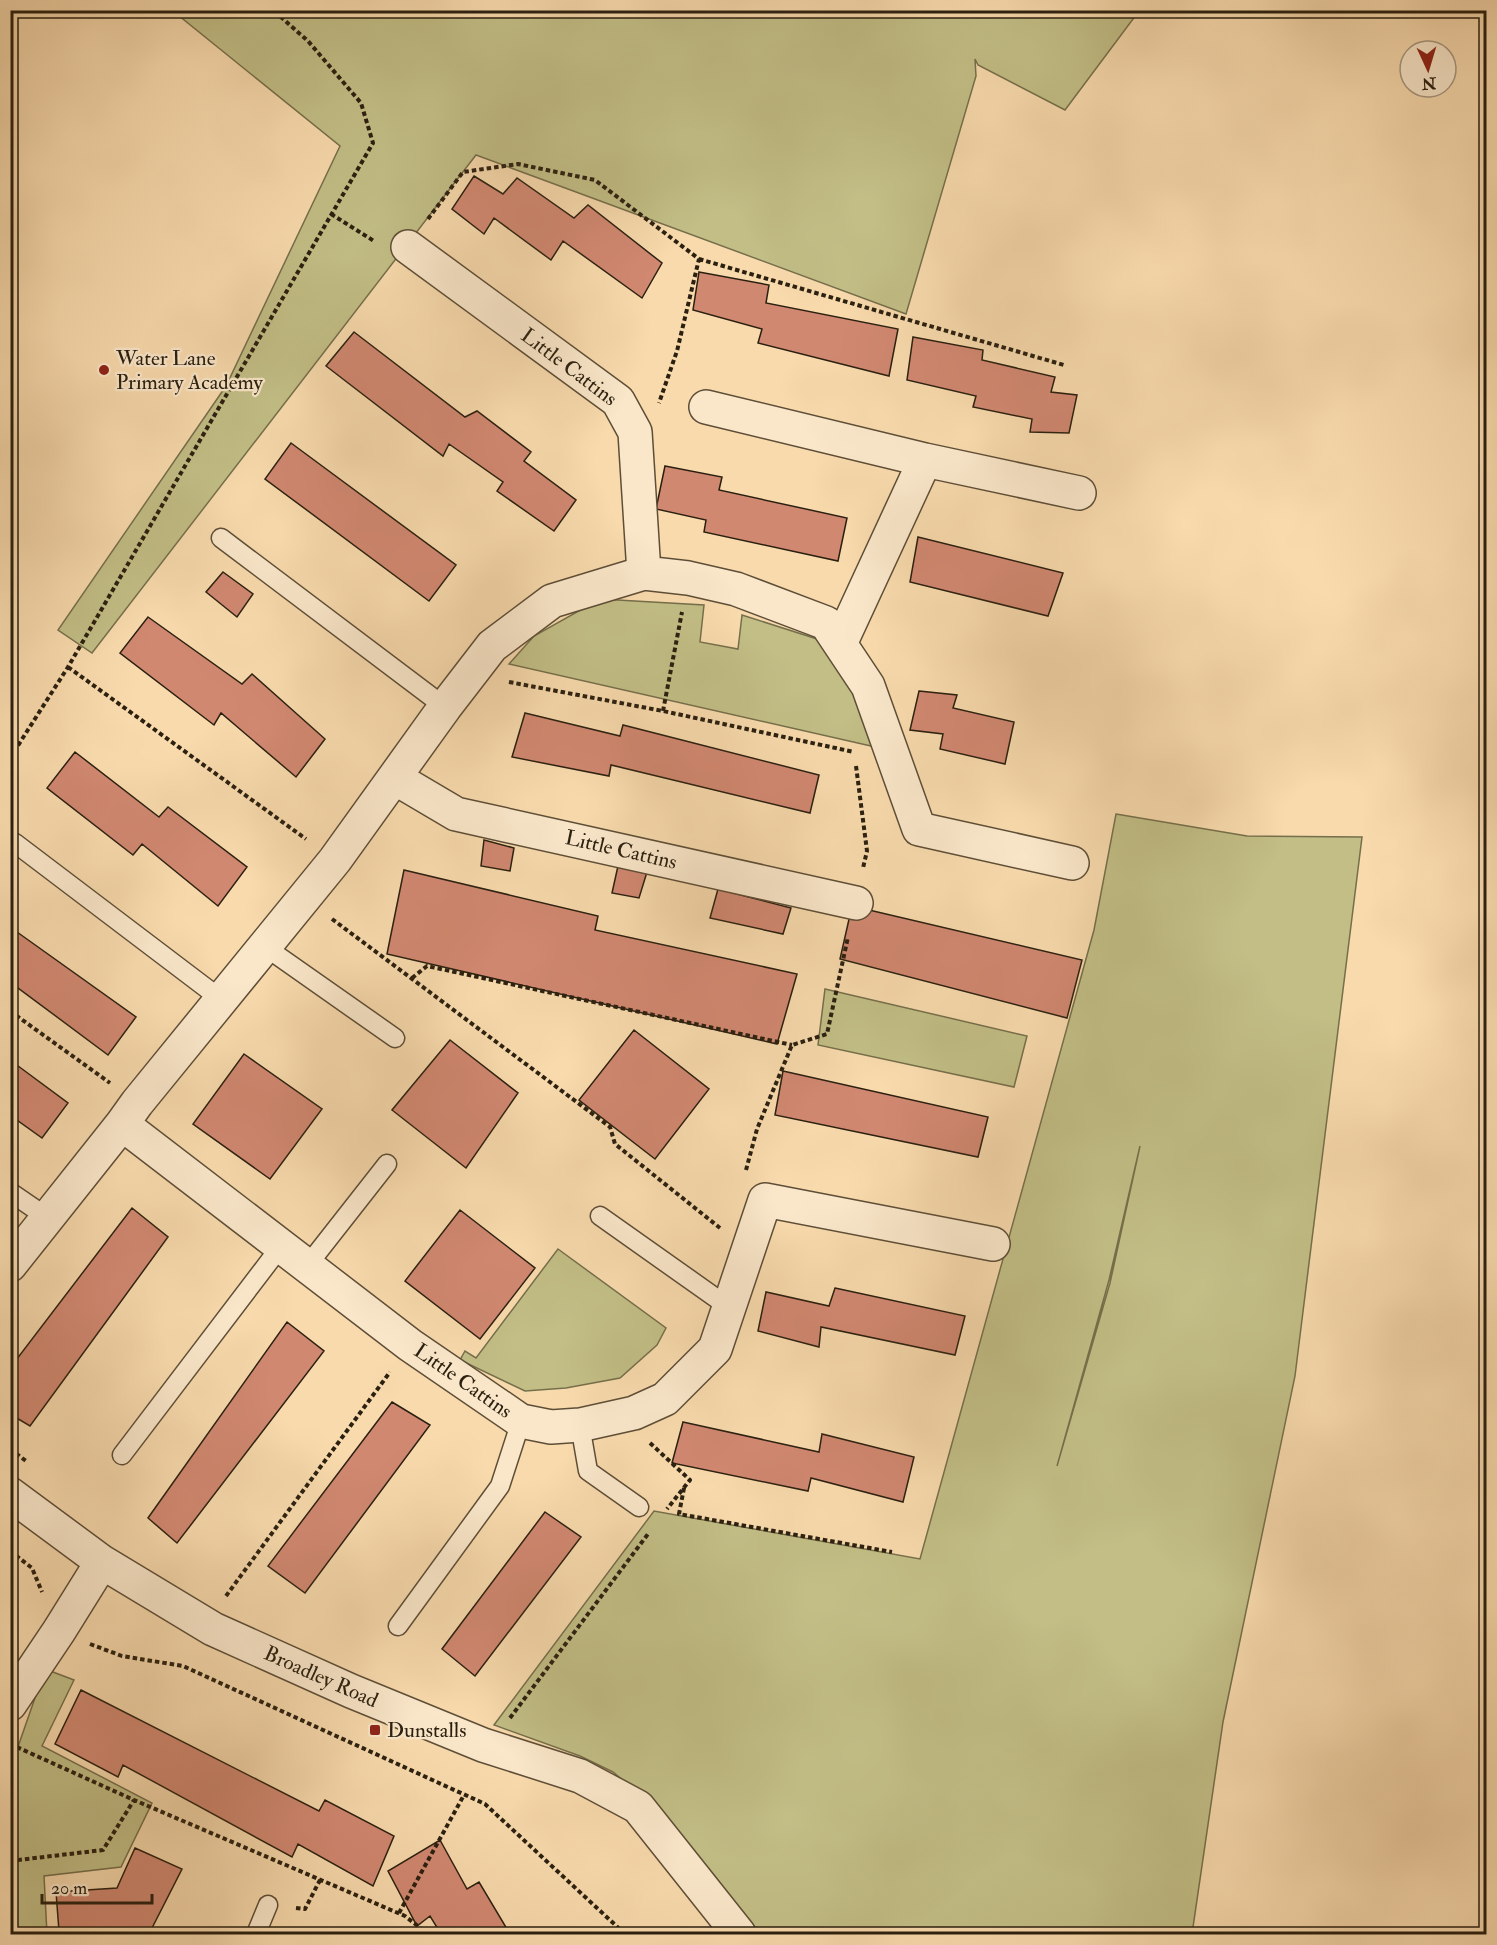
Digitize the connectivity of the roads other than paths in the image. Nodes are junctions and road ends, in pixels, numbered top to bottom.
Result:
1 (394, 247) road end
2 (706, 407) dead end
3 (925, 460) junction
4 (1079, 493) dead end
5 (221, 538) dead end
6 (644, 573) junction
7 (840, 644) junction
8 (445, 707) junction
9 (395, 778) junction
10 (15, 843) dead end
11 (1072, 862) dead end
12 (856, 903) road end
13 (264, 946) junction
14 (222, 1000) junction
15 (395, 1038) dead end
16 (129, 1113) junction
17 (387, 1164) dead end
18 (10, 1192) edge
19 (600, 1216) dead end
20 (48, 1218) junction
21 (993, 1244) dead end
22 (281, 1246) junction
23 (10, 1265) edge
24 (307, 1266) junction
25 (730, 1308) junction
26 (521, 1421) junction
27 (580, 1425) junction
28 (122, 1455) dead end
29 (10, 1494) edge
30 (639, 1507) dead end
31 (102, 1562) junction
32 (398, 1626) dead end
33 (10, 1704) edge
34 (268, 1905) road end
35 (256, 1935) edge
36 (739, 1935) edge

1 - 6 street, Little Cattins
2 - 3 street
3 - 4 street
3 - 7 street
5 - 8 lane
6 - 7 street
6 - 8 street
7 - 11 street
8 - 9 street
9 - 12 street, Little Cattins
9 - 13 street
10 - 14 lane
13 - 14 street
13 - 15 lane
14 - 16 street
16 - 20 street
16 - 22 street, Little Cattins
17 - 24 lane
18 - 20 lane
19 - 25 lane
20 - 23 street
21 - 25 street, Little Cattins
22 - 24 street, Little Cattins
22 - 28 lane
24 - 26 street, Little Cattins
25 - 27 street, Little Cattins
26 - 27 street, Little Cattins
26 - 32 lane
27 - 30 lane
29 - 31 street, Broadley Road
31 - 33 street
31 - 36 street, Broadley Road
34 - 35 lane

